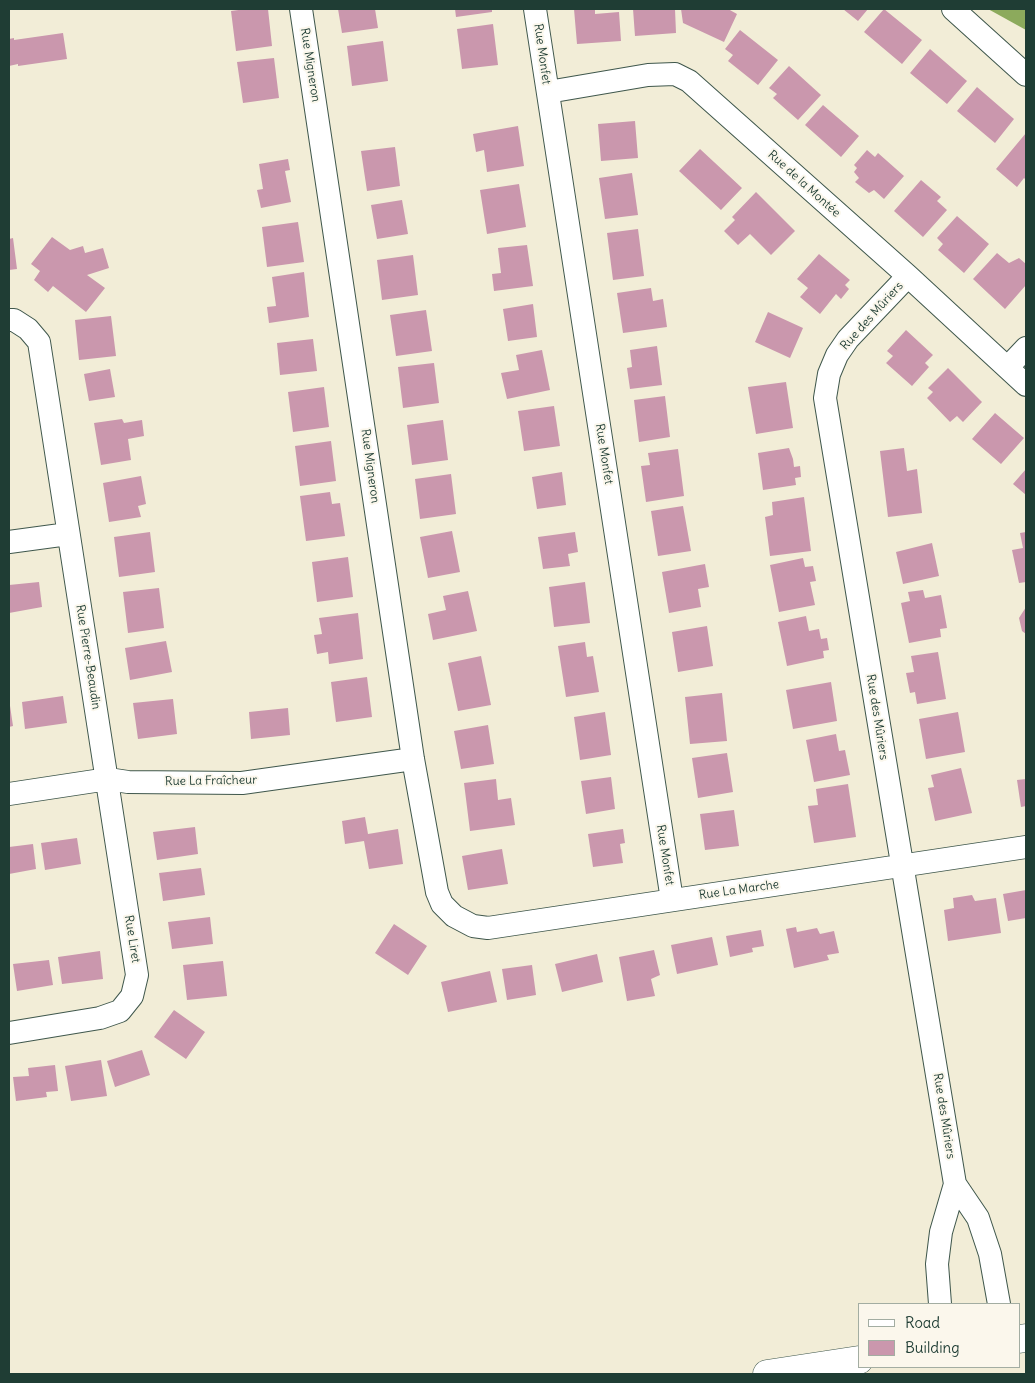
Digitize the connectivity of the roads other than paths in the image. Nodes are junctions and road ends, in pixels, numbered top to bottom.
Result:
1 (301, 9) edge
2 (535, 9) edge
3 (953, 9) edge
4 (1026, 74) edge
5 (548, 92) junction
6 (908, 276) junction
7 (9, 320) edge
8 (1026, 348) edge
9 (1008, 367) junction
10 (1026, 385) edge
11 (68, 534) junction
12 (9, 542) edge
13 (413, 759) junction
14 (108, 779) junction
15 (9, 794) edge
16 (1026, 847) edge
17 (902, 867) junction
18 (672, 900) junction
19 (454, 916) joint
20 (9, 1033) edge
21 (955, 1184) junction
22 (940, 1303) edge
23 (999, 1303) edge
24 (858, 1360) edge
25 (767, 1374) edge

1 - 13 street, Rue Migneron
2 - 5 street, Rue Monfet
3 - 4 street
5 - 6 street, Rue de la Montée
5 - 18 street, Rue Monfet
6 - 9 street, Rue de la Montée
6 - 17 street, Rue des Mûriers
7 - 11 street, Rue Pierre-Beaudin
8 - 9 street
9 - 10 street, Rue de la Montée
11 - 12 street
11 - 14 street, Rue Pierre-Beaudin
13 - 14 street, Rue La Fraîcheur
13 - 19 street, Rue Migneron
14 - 15 street, Rue La Fraîcheur
14 - 20 street, Rue Liret
16 - 17 street, Rue La Marche
17 - 18 street, Rue La Marche
17 - 21 street, Rue des Mûriers
18 - 19 street, Rue La Marche
21 - 22 street, Rue des Mûriers
21 - 23 street, Rue des Mûriers
24 - 25 street

